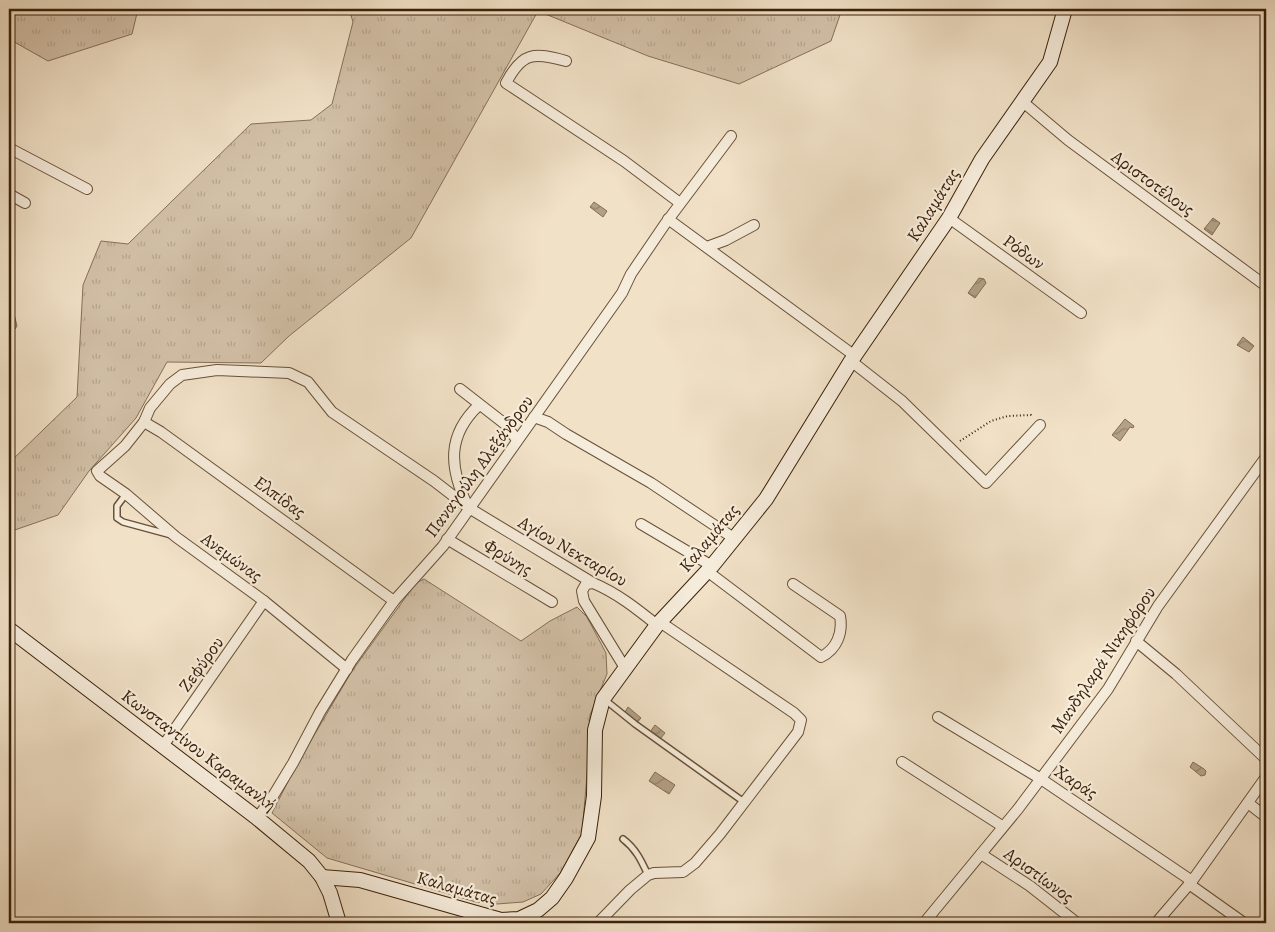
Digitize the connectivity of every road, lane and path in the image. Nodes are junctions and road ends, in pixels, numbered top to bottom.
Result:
1 (1065, 9) edge
2 (566, 61) dead end
3 (1023, 102) junction
4 (731, 136) dead end
5 (9, 148) edge
6 (87, 189) dead end
7 (9, 194) edge
8 (25, 203) dead end
9 (680, 203) junction
10 (949, 218) junction
11 (668, 219) junction
12 (754, 225) dead end
13 (707, 247) junction
14 (1266, 286) edge
15 (1081, 313) dead end
16 (853, 358) junction
17 (460, 389) dead end
18 (479, 405) junction
19 (534, 418) junction
20 (144, 422) junction
21 (1040, 425) joint
22 (518, 440) junction
23 (948, 446) junction
24 (1266, 457) edge
25 (97, 471) joint
26 (126, 494) junction
27 (469, 508) junction
28 (640, 524) dead end
29 (176, 536) junction
30 (447, 540) junction
31 (735, 540) junction
32 (709, 569) junction
33 (593, 583) junction
34 (793, 584) dead end
35 (264, 601) junction
36 (394, 601) junction
37 (552, 602) dead end
38 (659, 623) junction
39 (9, 629) edge
40 (1136, 642) junction
41 (625, 668) junction
42 (347, 669) junction
43 (603, 699) junction
44 (938, 717) dead end
45 (163, 746) junction
46 (1266, 758) edge
47 (902, 762) dead end
48 (1266, 777) edge
49 (1041, 778) junction
50 (744, 802) junction
51 (1248, 803) junction
52 (1266, 817) edge
53 (257, 818) junction
54 (1002, 826) junction
55 (623, 838) dead end
56 (981, 854) junction
57 (648, 875) junction
58 (322, 877) junction
59 (1191, 883) junction
60 (503, 921) edge
61 (339, 923) edge
62 (598, 923) edge
63 (924, 923) edge
64 (1077, 923) edge
65 (1156, 923) edge
66 (1244, 923) edge

1 - 3 street, Καλαμάτας
2 - 9 street
3 - 10 street, Καλαμάτας
3 - 14 street, Αριστοτέλους
4 - 9 street, Παναγούλη Αλεξάνδρου
5 - 6 street
7 - 8 street
9 - 11 street, Παναγούλη Αλεξάνδρου
10 - 15 street, Ρόδων
10 - 16 street, Καλαμάτας
11 - 13 street
11 - 19 street, Παναγούλη Αλεξάνδρου
12 - 13 street
13 - 16 street
16 - 23 street
16 - 31 street, Καλαμάτας
17 - 18 street
18 - 22 street
18 - 27 street
19 - 22 street, Παναγούλη Αλεξάνδρου
19 - 31 street
20 - 25 street, Αγίου Νεκταρίου
20 - 27 street, Αγίου Νεκταρίου
20 - 36 street, Ελπίδας
21 - 23 path
21 - 23 street
22 - 27 street, Παναγούλη Αλεξάνδρου
24 - 40 street, Μανδηλαρά Νικηφόρου
25 - 26 street, Ανεμώνας
26 - 29 street, Ανεμώνας
26 - 29 lane
27 - 30 street, Παναγούλη Αλεξάνδρου
27 - 33 street, Αγίου Νεκταρίου
28 - 32 street
29 - 35 street, Ανεμώνας
30 - 36 street, Παναγούλη Αλεξάνδρου
30 - 37 street, Φρύνης
31 - 32 street, Καλαμάτας
32 - 34 street
32 - 38 street, Καλαμάτας
33 - 38 street, Αγίου Νεκταρίου
33 - 41 street
35 - 42 street, Ανεμώνας
35 - 45 street, Ζεφύρου
36 - 42 street, Παναγούλη Αλεξάνδρου
38 - 41 street, Καλαμάτας
38 - 50 street, Αγίου Νεκταρίου
39 - 45 street, Κωνσταντίνου Καραμανλή
40 - 46 street
40 - 49 street, Μανδηλαρά Νικηφόρου
41 - 43 street, Καλαμάτας
42 - 53 street, Παναγούλη Αλεξάνδρου
43 - 50 lane
43 - 60 street, Καλαμάτας
44 - 49 street, Χαράς
45 - 53 street, Κωνσταντίνου Καραμανλή
47 - 54 street
48 - 51 street
49 - 54 street, Μανδηλαρά Νικηφόρου
49 - 59 street, Χαράς
50 - 57 street
51 - 52 street
51 - 59 street
53 - 58 street, Κωνσταντίνου Καραμανλή
54 - 56 street, Μανδηλαρά Νικηφόρου
55 - 57 lane
56 - 63 street, Μανδηλαρά Νικηφόρου
56 - 64 street, Αριστίωνος
57 - 62 street
58 - 60 street, Καλαμάτας
58 - 61 street, Κωνσταντίνου Καραμανλή
59 - 65 street
59 - 66 street, Χαράς

